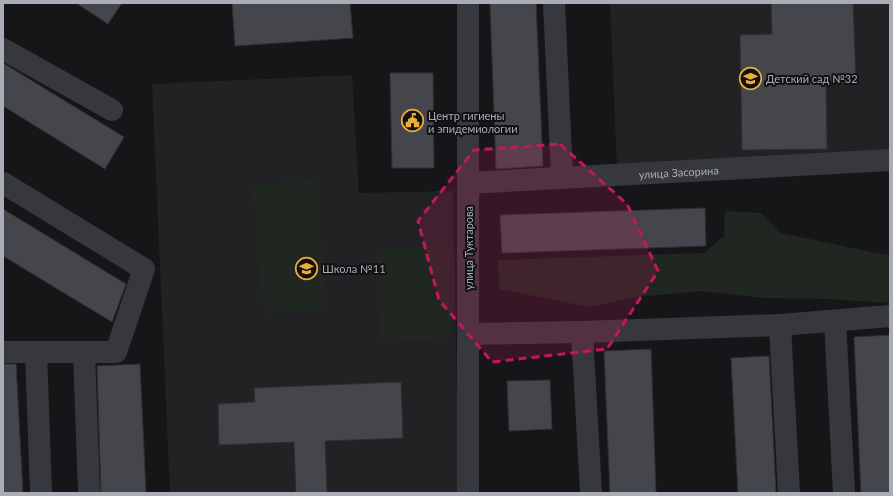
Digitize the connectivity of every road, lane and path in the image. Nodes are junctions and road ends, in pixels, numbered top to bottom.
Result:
1 (468, 3) edge
2 (554, 3) edge
3 (3, 49) edge
4 (112, 110) dead end
5 (890, 160) edge
6 (562, 178) junction
7 (3, 183) edge
8 (468, 183) junction
9 (890, 316) edge
10 (835, 320) junction
11 (780, 325) junction
12 (582, 332) junction
13 (468, 334) junction
14 (3, 352) edge
15 (36, 352) junction
16 (84, 352) junction
17 (41, 493) edge
18 (89, 493) edge
19 (468, 493) edge
20 (591, 493) edge
21 (789, 493) edge
22 (844, 493) edge

1 - 8 street, улица Туктарова
2 - 6 street
3 - 4 street
5 - 6 street, улица Засорина
6 - 8 street, улица Засорина
7 - 16 street
8 - 13 street, улица Туктарова
9 - 10 street
10 - 11 street
10 - 22 street
11 - 12 street
11 - 21 street
12 - 13 street
12 - 20 street
13 - 19 street, улица Туктарова
14 - 15 street
15 - 16 street
15 - 17 street
16 - 18 street

